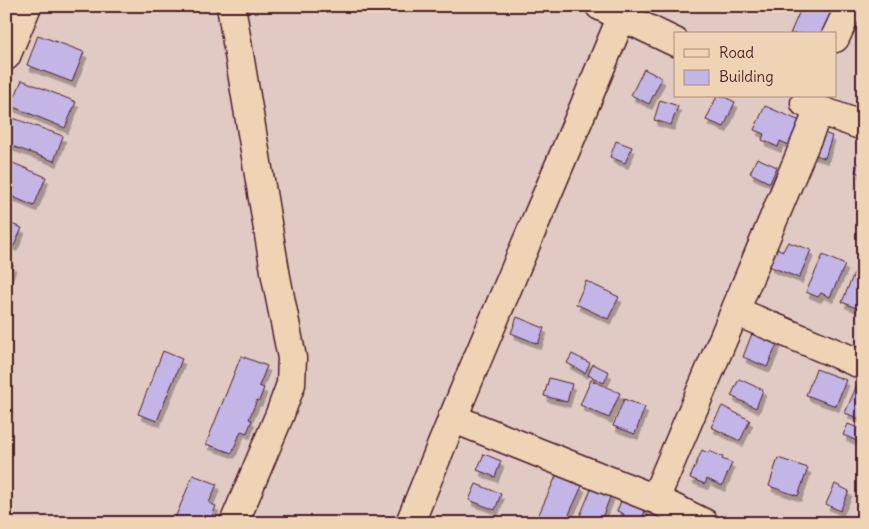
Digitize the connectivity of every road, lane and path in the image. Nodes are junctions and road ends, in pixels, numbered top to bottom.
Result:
1 (27, 6) edge
2 (231, 6) edge
3 (850, 6) edge
4 (616, 10) edge
5 (836, 36) edge
6 (674, 41) edge
7 (6, 56) edge
8 (806, 101) edge
9 (863, 126) edge
10 (735, 311) junction
11 (863, 365) edge
12 (452, 418) junction
13 (655, 499) junction
14 (234, 523) edge
15 (410, 523) edge
16 (704, 523) edge

1 - 7 street
2 - 14 street
3 - 5 street
4 - 6 street
4 - 12 street
8 - 9 street
8 - 10 street
10 - 11 street
10 - 13 street
12 - 13 street
12 - 15 street
13 - 16 street

